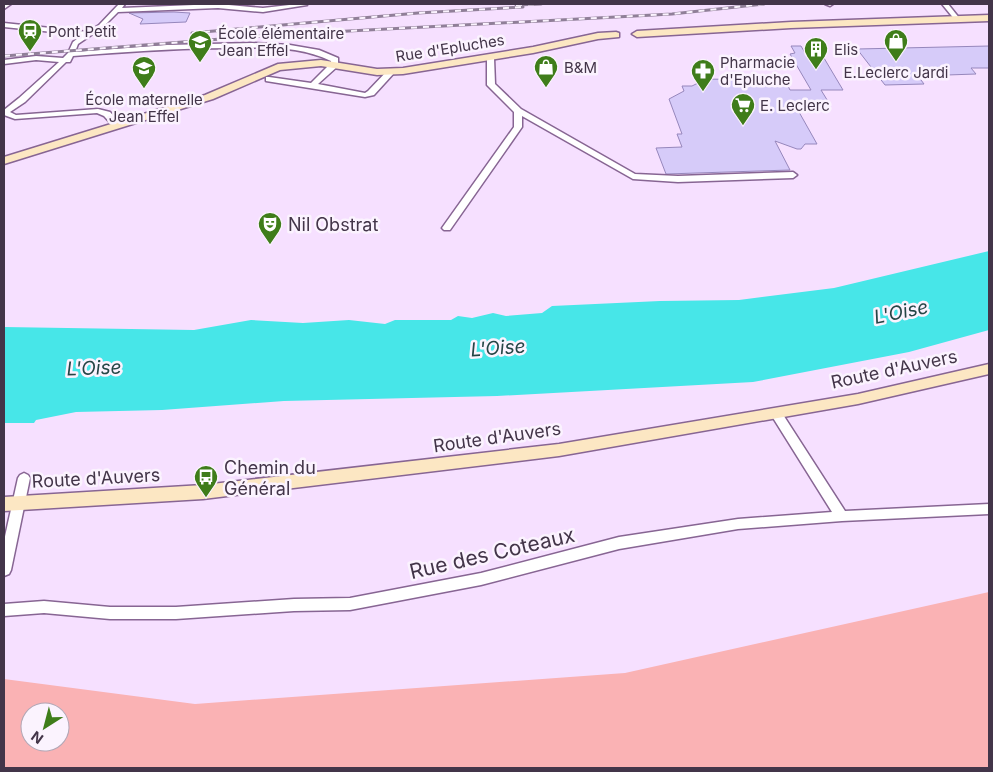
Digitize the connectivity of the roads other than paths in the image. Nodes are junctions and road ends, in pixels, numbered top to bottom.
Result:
1 (8, 4) edge
2 (122, 4) edge
3 (945, 4) edge
4 (304, 5) edge
5 (4, 7) edge
6 (117, 10) junction
7 (989, 18) edge
8 (957, 19) junction
9 (4, 25) edge
10 (89, 34) junction
11 (69, 57) junction
12 (490, 58) junction
13 (4, 62) edge
14 (335, 64) junction
15 (403, 71) junction
16 (391, 72) junction
17 (269, 79) dead end
18 (313, 85) junction
19 (377, 97) dead end
20 (518, 111) junction
21 (4, 115) edge
22 (117, 125) junction
23 (4, 161) edge
24 (793, 175) dead end
25 (447, 228) dead end
26 (989, 369) edge
27 (776, 413) junction
28 (24, 478) dead end
29 (11, 503) edge
30 (989, 509) edge
31 (842, 516) junction
32 (4, 570) edge
33 (4, 610) edge

1 - 5 street
2 - 6 street
3 - 8 street
4 - 6 street
6 - 10 street
7 - 8 street, Rue d'Epluches
8 - 12 street, Rue d'Epluches
9 - 10 street
10 - 11 street
11 - 13 street
11 - 14 street
11 - 21 street
12 - 15 street, Rue d'Epluches
12 - 20 street
14 - 16 street, Rue d'Epluches
14 - 18 street
14 - 22 street, Rue d'Epluches
15 - 16 street, Rue d'Epluches
15 - 19 street
16 - 18 street
17 - 18 street
20 - 24 street
20 - 25 street
21 - 22 street
22 - 23 street, Rue d'Epluches
26 - 27 street, Route d'Auvers
27 - 29 street, Route d'Auvers
27 - 31 street
28 - 29 street
29 - 32 street
30 - 31 street, Rue des Coteaux
31 - 33 street, Rue des Coteaux

